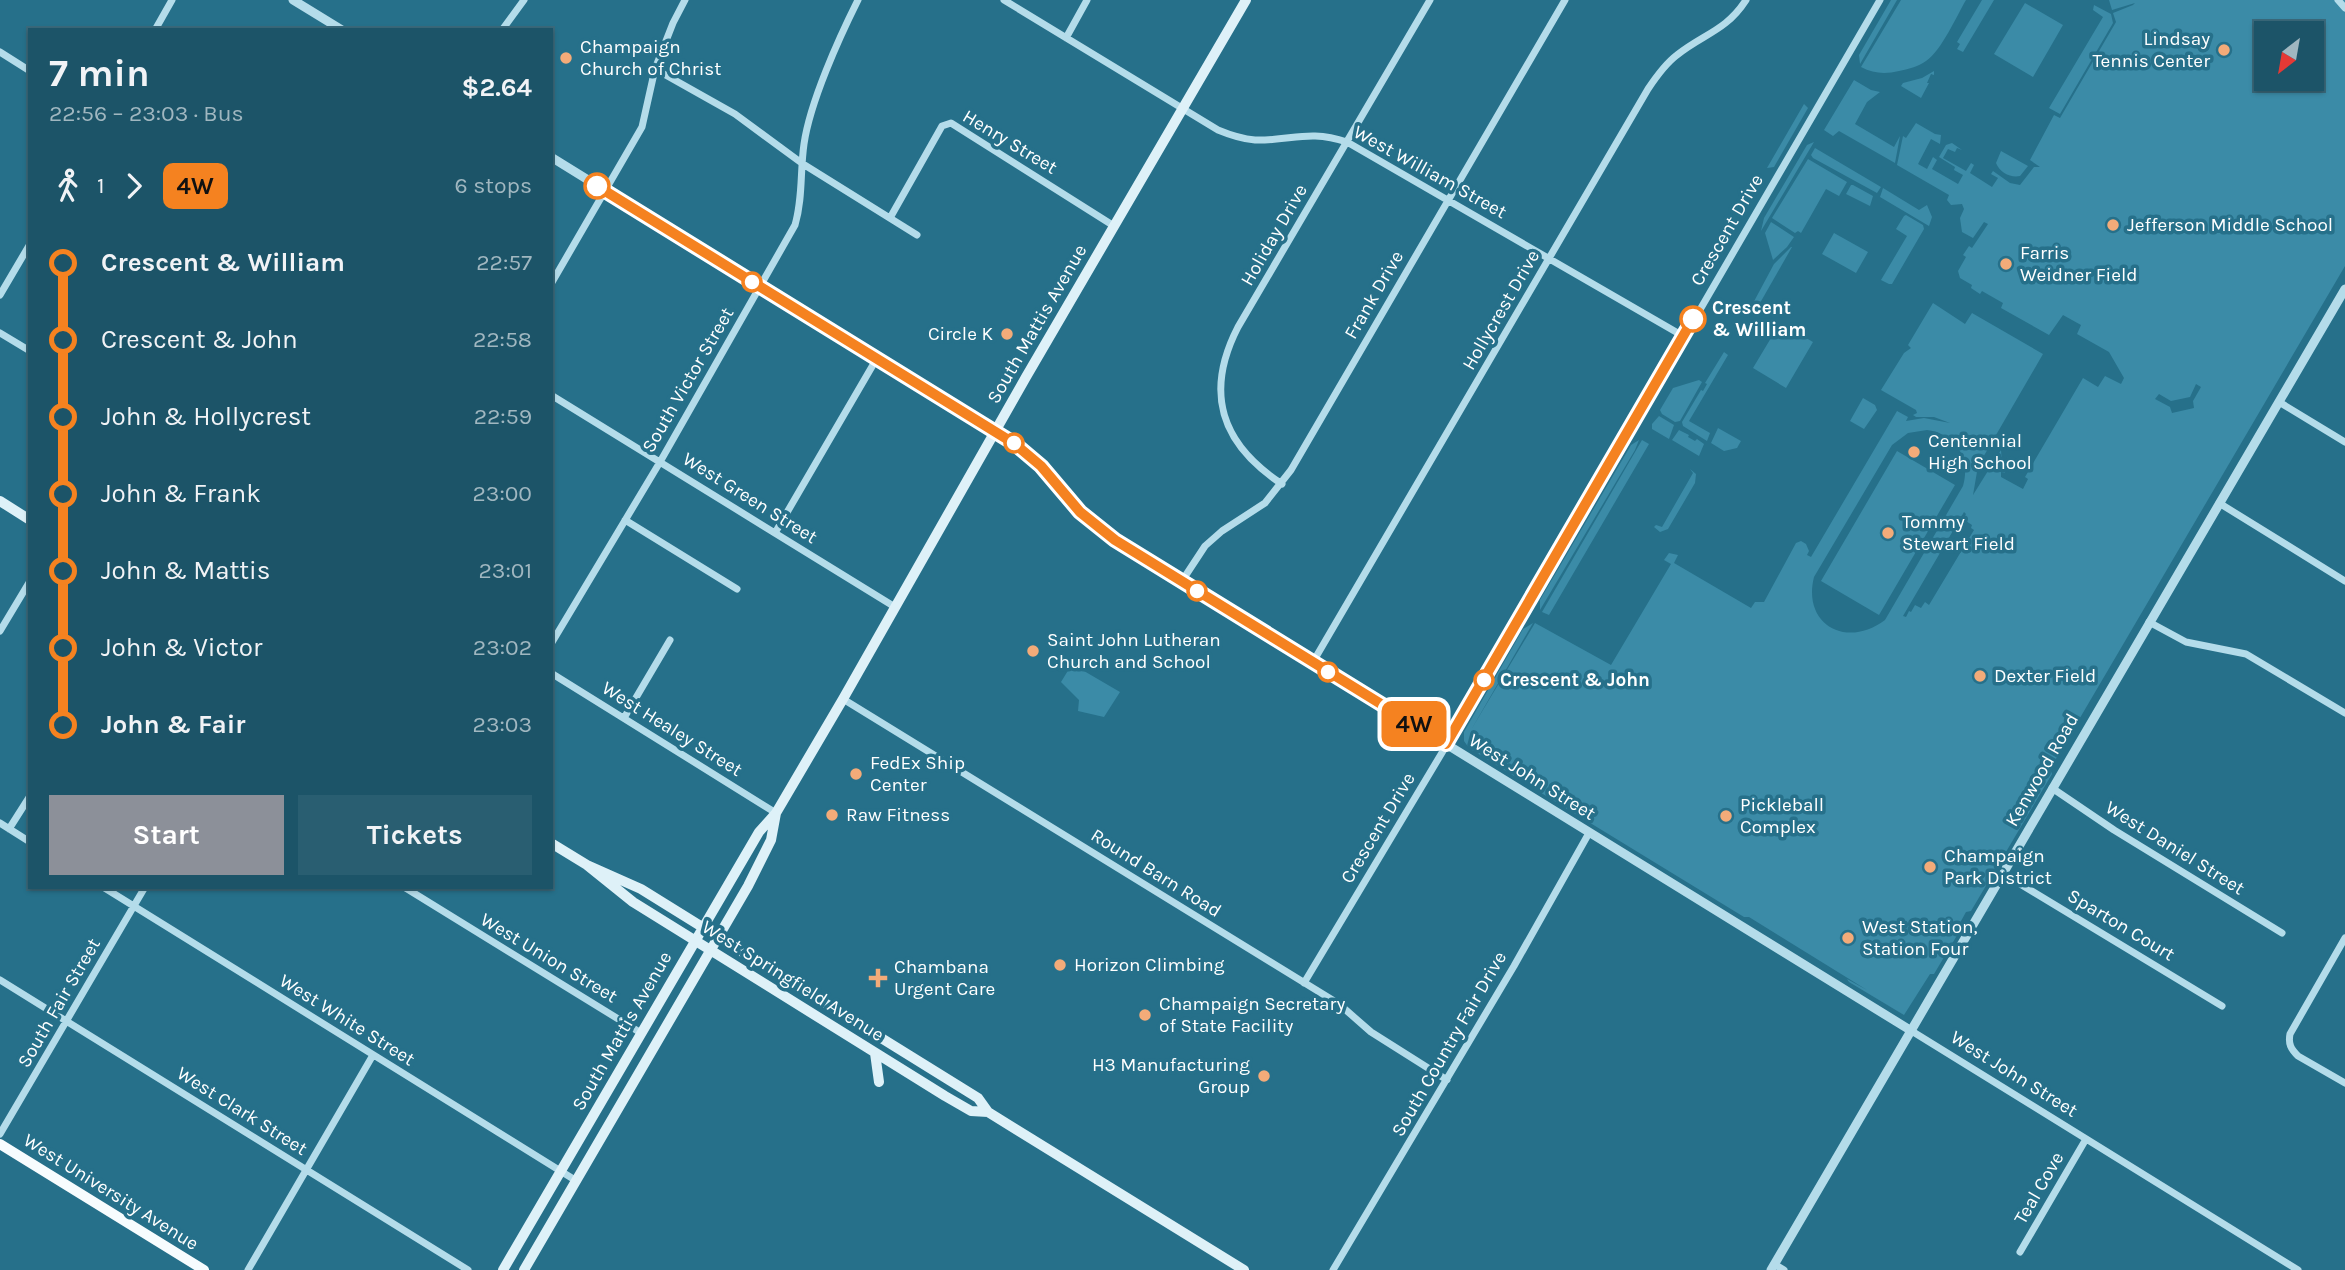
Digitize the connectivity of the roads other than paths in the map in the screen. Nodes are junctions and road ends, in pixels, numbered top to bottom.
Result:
1 (172, 0) edge
2 (293, 0) edge
3 (524, 0) edge
4 (685, 0) edge
5 (858, 0) edge
6 (1004, 0) edge
7 (1087, 0) edge
8 (1246, 0) edge
9 (1430, 0) edge
10 (1565, 0) edge
11 (1746, 0) edge
12 (1880, 0) edge
13 (2338, 0) edge
14 (2345, 8) edge
15 (156, 28) edge
16 (339, 28) edge
17 (503, 28) edge
18 (1066, 38) junction
19 (0, 52) edge
20 (655, 69) junction
21 (28, 70) edge
22 (1183, 109) junction
23 (1347, 142) junction
24 (553, 159) edge
25 (803, 164) junction
26 (606, 191) junction
27 (1449, 199) junction
28 (890, 218) junction
29 (1114, 226) junction
30 (917, 235) dead end
31 (28, 247) edge
32 (1550, 258) junction
33 (553, 281) edge
34 (760, 287) junction
35 (2345, 289) edge
36 (0, 295) edge
37 (0, 333) edge
38 (1683, 336) junction
39 (28, 350) edge
40 (877, 358) junction
41 (553, 396) edge
42 (2279, 402) junction
43 (995, 431) junction
44 (2345, 442) edge
45 (660, 462) junction
46 (1282, 484) junction
47 (0, 501) edge
48 (2219, 503) junction
49 (28, 519) edge
50 (625, 520) junction
51 (775, 533) junction
52 (2345, 581) edge
53 (1182, 582) junction
54 (28, 584) edge
55 (737, 589) dead end
56 (895, 607) junction
57 (2149, 622) junction
58 (0, 631) edge
59 (670, 640) dead end
60 (553, 641) edge
61 (1313, 662) junction
62 (553, 674) edge
63 (843, 699) junction
64 (2345, 713) edge
65 (624, 718) junction
66 (1446, 744) junction
67 (2052, 788) junction
68 (28, 799) edge
69 (776, 813) junction
70 (0, 824) edge
71 (9, 829) junction
72 (1590, 833) junction
73 (28, 841) edge
74 (553, 844) edge
75 (587, 865) junction
76 (2003, 873) junction
77 (106, 889) edge
78 (144, 889) edge
79 (407, 889) edge
80 (134, 906) junction
81 (703, 926) junction
82 (2282, 933) dead end
83 (719, 936) junction
84 (2345, 938) edge
85 (695, 940) junction
86 (711, 950) junction
87 (0, 980) edge
88 (1304, 982) junction
89 (2222, 1006) dead end
90 (67, 1021) junction
91 (1910, 1030) junction
92 (641, 1033) junction
93 (876, 1052) junction
94 (373, 1055) junction
95 (1447, 1080) junction
96 (879, 1082) dead end
97 (2345, 1083) edge
98 (988, 1112) junction
99 (0, 1134) edge
100 (2086, 1139) junction
101 (0, 1144) edge
102 (307, 1170) junction
103 (560, 1171) junction
104 (575, 1180) junction
105 (2020, 1252) dead end
106 (1773, 1267) edge
107 (204, 1270) edge
108 (248, 1270) edge
109 (468, 1270) edge
110 (503, 1270) edge
111 (524, 1270) edge
112 (1244, 1270) edge
113 (1333, 1270) edge
114 (1784, 1270) edge
115 (2298, 1270) edge

1 - 15 street
2 - 16 street
3 - 17 street
4 - 20 street
5 - 25 street, South Victor Street
6 - 18 street, West William Street
7 - 18 street
8 - 22 main road, South Mattis Avenue
9 - 23 street, Holiday Drive
10 - 27 street, Frank Drive
11 - 32 street, Hollycrest Drive
12 - 38 street, Crescent Drive
13 - 14 street
18 - 22 street, West William Street
19 - 21 street
20 - 25 street
20 - 26 street
22 - 23 street, West William Street
22 - 29 main road, South Mattis Avenue
23 - 27 street, West William Street
23 - 46 street, Holiday Drive
24 - 26 street, West John Street
25 - 28 street
25 - 34 street, South Victor Street
26 - 33 street
26 - 34 street, West John Street
27 - 32 street, West William Street
27 - 46 street, Frank Drive
28 - 29 street, Henry Street
28 - 30 street
29 - 43 main road, South Mattis Avenue
31 - 36 street
32 - 38 street, West William Street
32 - 61 street, Hollycrest Drive
34 - 40 street, West John Street
34 - 45 street, South Victor Street
35 - 42 street, Kenwood Road
37 - 39 street
38 - 66 street, Crescent Drive
40 - 43 street, West John Street
40 - 51 street
41 - 45 street, West Green Street
42 - 44 street
42 - 48 street, Kenwood Road
43 - 53 street, West John Street
43 - 56 main road, South Mattis Avenue
45 - 50 street, South Victor Street
45 - 51 street, West Green Street
46 - 53 street, Frank Drive
47 - 49 main road
48 - 52 street
48 - 57 street, Kenwood Road
50 - 55 street
50 - 60 street, South Victor Street
51 - 56 street, West Green Street
53 - 61 street, West John Street
54 - 58 street
56 - 63 main road, South Mattis Avenue
57 - 64 street
57 - 67 street, Kenwood Road
59 - 65 street
61 - 66 street, West John Street
62 - 65 street, West Healey Street
63 - 69 main road, South Mattis Avenue
63 - 88 street, Round Barn Road
65 - 69 street, West Healey Street
66 - 72 street, West John Street
66 - 88 street, Crescent Drive
67 - 76 street, Kenwood Road
67 - 82 street, West Daniel Street
68 - 71 street
69 - 81 main road, South Mattis Avenue
69 - 83 main road, South Mattis Avenue
70 - 71 street
71 - 73 street
72 - 91 street, West John Street
72 - 95 street, South Country Fair Drive
74 - 75 main road, West Springfield Avenue
75 - 81 main road, West Springfield Avenue
75 - 85 main road, West Springfield Avenue
76 - 89 street, Sparton Court
76 - 91 street, Kenwood Road
77 - 80 street, West White Street
78 - 80 street, South Fair Street
79 - 92 street, West Union Street
80 - 90 street, South Fair Street
80 - 94 street, West White Street
81 - 83 main road, West Springfield Avenue
81 - 85 main road, South Mattis Avenue
83 - 86 main road, South Mattis Avenue
83 - 98 main road, West Springfield Avenue
84 - 97 street
85 - 86 main road, West Springfield Avenue
85 - 92 main road, South Mattis Avenue
86 - 93 main road, West Springfield Avenue
86 - 104 main road, South Mattis Avenue
87 - 90 street, West Clark Street
88 - 95 street, Round Barn Road
90 - 99 street, South Fair Street
90 - 102 street, West Clark Street
91 - 100 street, West John Street
91 - 106 street, Kenwood Road
92 - 103 main road, South Mattis Avenue
93 - 96 main road
93 - 98 main road, West Springfield Avenue
94 - 102 street
94 - 103 street, West White Street
95 - 113 street, South Country Fair Drive
98 - 112 main road, West Springfield Avenue
100 - 105 street, Teal Cove
100 - 115 street, West John Street
101 - 107 main road, West University Avenue
102 - 108 street
102 - 109 street, West Clark Street
103 - 104 street, West White Street
103 - 110 main road, South Mattis Avenue
104 - 111 main road, South Mattis Avenue
106 - 114 street

